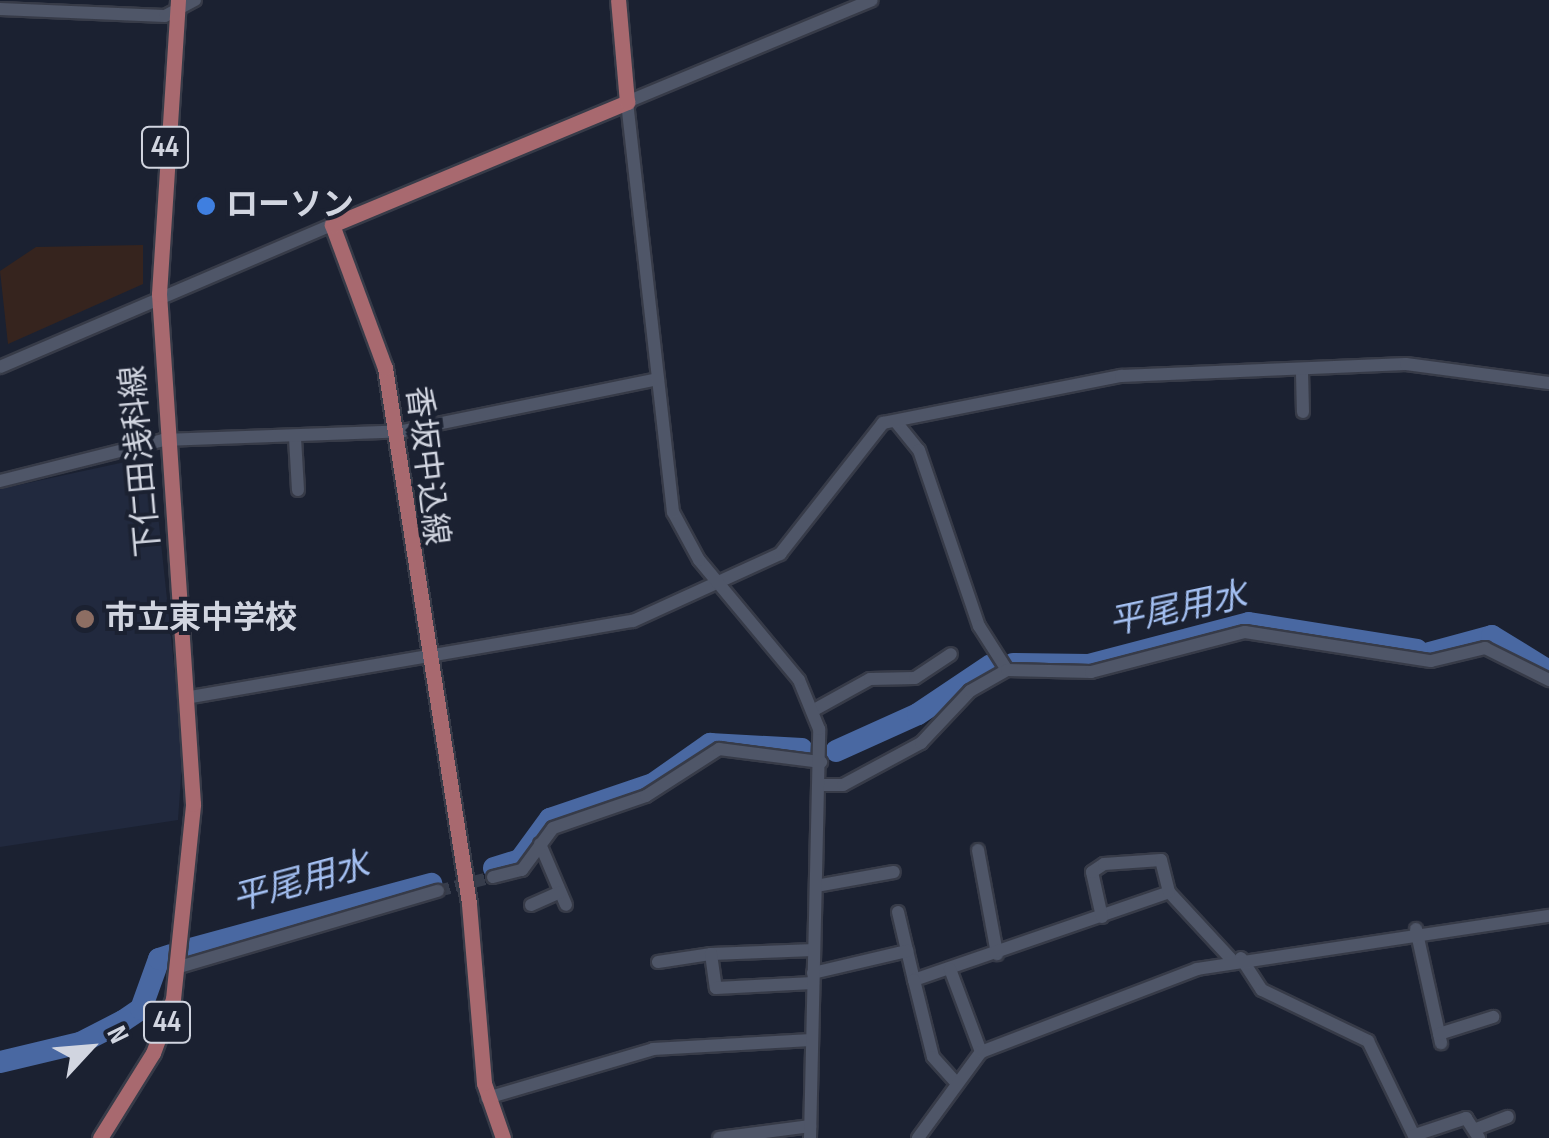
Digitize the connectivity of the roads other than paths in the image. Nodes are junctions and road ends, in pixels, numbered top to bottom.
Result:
1 (195, 0) edge
2 (618, 0) edge
3 (872, 0) edge
4 (177, 6) edge
5 (0, 9) edge
6 (627, 102) junction
7 (332, 225) junction
8 (159, 294) junction
9 (0, 367) edge
10 (1302, 372) junction
11 (658, 379) junction
12 (1549, 383) edge
13 (1303, 412) dead end
14 (896, 422) junction
15 (393, 432) junction
16 (294, 438) junction
17 (163, 440) junction
18 (0, 481) edge
19 (298, 490) dead end
20 (714, 578) junction
21 (951, 654) dead end
22 (426, 657) junction
23 (1008, 670) junction
24 (1549, 680) edge
25 (191, 698) junction
26 (814, 710) junction
27 (820, 762) junction
28 (820, 784) junction
29 (540, 844) junction
30 (978, 850) dead end
31 (894, 872) dead end
32 (493, 877) tunnel mouth
33 (816, 886) junction
34 (438, 891) tunnel mouth
35 (1169, 892) junction
36 (531, 905) dead end
37 (898, 912) dead end
38 (1549, 916) edge
39 (1102, 917) junction
40 (1416, 929) junction
41 (814, 950) junction
42 (907, 950) junction
43 (711, 954) junction
44 (997, 954) junction
45 (1237, 959) junction
46 (658, 962) dead end
47 (180, 967) junction
48 (950, 968) junction
49 (813, 978) junction
50 (914, 980) junction
51 (1494, 1016) dead end
52 (811, 1040) junction
53 (981, 1052) junction
54 (954, 1080) junction
55 (487, 1098) junction
56 (1508, 1117) dead end
57 (810, 1132) edge
58 (1477, 1133) edge
59 (1415, 1137) edge
60 (100, 1138) edge
61 (502, 1138) edge
62 (719, 1138) edge
63 (918, 1138) edge

1 - 4 street
2 - 6 main road
3 - 6 street
4 - 5 street
4 - 8 main road, 下仁田浅科線 / 44
6 - 7 main road
6 - 11 street
7 - 8 street
7 - 15 main road, 香坂中込線
8 - 9 street
8 - 17 main road, 下仁田浅科線 / 44
10 - 12 street
10 - 13 street
10 - 14 street
11 - 15 street
11 - 20 street
14 - 20 street
14 - 23 street
15 - 16 street
15 - 22 main road, 香坂中込線
16 - 17 street
16 - 19 street
17 - 18 street
17 - 25 main road, 下仁田浅科線 / 44
20 - 22 street
20 - 26 street
21 - 26 street
22 - 25 street
22 - 55 main road, 香坂中込線
23 - 24 street
23 - 28 street
25 - 47 main road, 下仁田浅科線 / 44
26 - 27 street
27 - 28 street
27 - 29 street
28 - 33 street
29 - 32 street
29 - 36 street
30 - 44 street
31 - 33 street
33 - 41 street
34 - 47 street
35 - 39 street
35 - 39 street
35 - 45 street
37 - 42 street
38 - 40 street
39 - 44 street
40 - 45 street
40 - 51 street
41 - 43 street
41 - 49 street
42 - 49 street
42 - 50 street
43 - 46 street
43 - 49 street
44 - 48 street
45 - 53 street
45 - 59 street
47 - 60 main road, 下仁田浅科線 / 44
48 - 50 street
48 - 53 street
49 - 52 street
50 - 54 street
52 - 55 street
52 - 57 street
53 - 54 street
54 - 63 street
55 - 61 main road, 香坂中込線
56 - 58 street
57 - 62 street
58 - 59 street

